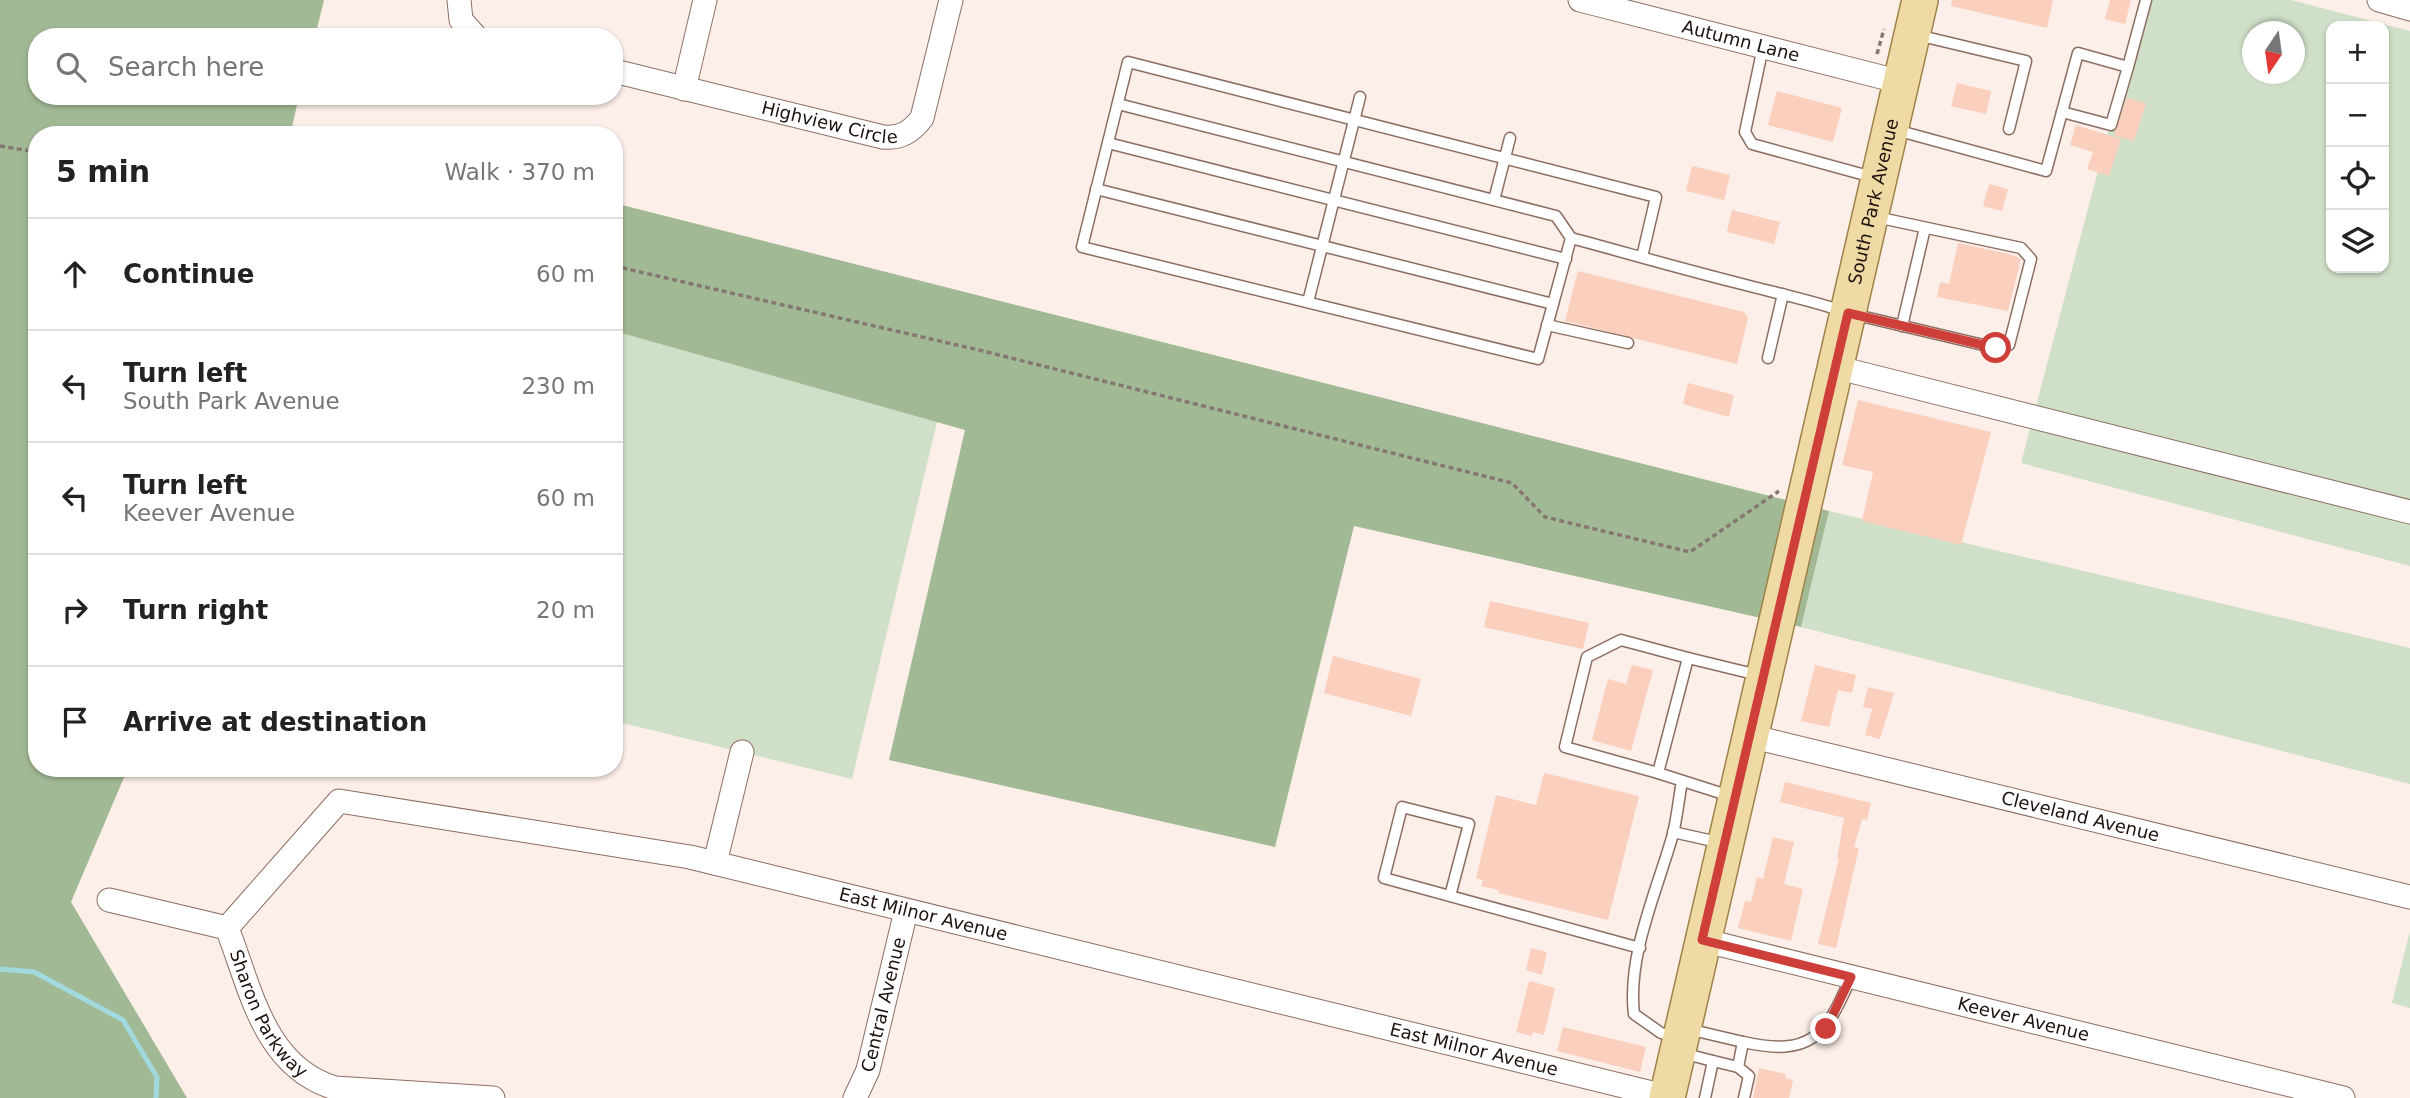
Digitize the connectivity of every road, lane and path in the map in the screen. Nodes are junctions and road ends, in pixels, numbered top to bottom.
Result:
1 (459, 0) edge
2 (705, 0) edge
3 (951, 0) edge
4 (1580, 0) edge
5 (1920, 0) edge
6 (2146, 0) edge
7 (2379, 0) edge
8 (2410, 9) edge
9 (468, 28) edge
10 (1912, 34) junction
11 (1763, 47) junction
12 (2128, 67) junction
13 (623, 74) edge
14 (1901, 82) junction
15 (684, 89) junction
16 (1360, 97) dead end
17 (1118, 104) junction
18 (2062, 111) junction
19 (1355, 120) junction
20 (1890, 128) junction
21 (2009, 129) dead end
22 (1510, 138) dead end
23 (1108, 143) junction
24 (0, 146) edge
25 (28, 151) edge
26 (1505, 158) junction
27 (1344, 162) junction
28 (1878, 179) junction
29 (1096, 189) junction
30 (1494, 200) junction
31 (1334, 201) junction
32 (1870, 216) junction
33 (1925, 228) junction
34 (1571, 238) junction
35 (1322, 246) junction
36 (1642, 257) junction
37 (1566, 259) junction
38 (623, 268) edge
39 (1783, 295) junction
40 (1308, 302) junction
41 (1553, 304) junction
42 (1848, 313) junction
43 (1548, 325) junction
44 (1902, 326) junction
45 (1628, 343) dead end
46 (1768, 358) dead end
47 (1835, 367) junction
48 (1779, 491) dead end
49 (2410, 512) edge
50 (1688, 658) junction
51 (1763, 677) junction
52 (1750, 736) junction
53 (742, 752) dead end
54 (1658, 773) junction
55 (1682, 781) junction
56 (1735, 797) junction
57 (1673, 832) junction
58 (1725, 844) junction
59 (715, 863) junction
60 (1450, 896) junction
61 (2410, 897) edge
62 (109, 900) dead end
63 (906, 911) junction
64 (227, 928) junction
65 (1702, 940) junction
66 (1640, 948) junction
67 (1851, 977) junction
68 (1681, 1039) junction
69 (1744, 1042) junction
70 (1713, 1061) junction
71 (1738, 1067) junction
72 (1667, 1097) edge
73 (493, 1098) edge
74 (855, 1098) edge
75 (1705, 1098) edge
76 (1744, 1098) edge
77 (2343, 1098) edge

1 - 9 street
2 - 15 street
3 - 15 street, Highview Circle
4 - 11 street, Autumn Lane
5 - 10 main road, South Park Avenue
6 - 12 lane
7 - 8 street
10 - 14 main road, South Park Avenue
10 - 21 lane
11 - 14 street, Autumn Lane
11 - 28 lane
12 - 18 lane
12 - 18 lane
13 - 15 street, Highview Circle
14 - 20 main road, South Park Avenue
16 - 19 lane
17 - 19 lane
17 - 23 lane
17 - 27 lane
18 - 20 lane
19 - 26 lane
19 - 27 lane
20 - 28 main road, South Park Avenue
22 - 26 lane
23 - 29 lane
23 - 31 lane
24 - 25 path
26 - 30 lane
26 - 36 lane
27 - 30 lane
27 - 31 lane
28 - 32 main road, South Park Avenue
29 - 35 lane
29 - 40 lane
30 - 34 lane
31 - 35 lane
31 - 37 lane
32 - 33 lane
32 - 42 main road, South Park Avenue
33 - 44 lane
33 - 44 lane
34 - 36 lane
34 - 37 lane
35 - 40 lane
35 - 41 lane
36 - 39 lane
37 - 41 lane
38 - 48 path
39 - 42 lane
39 - 46 lane
40 - 43 lane
41 - 43 lane
42 - 44 lane
42 - 47 main road, South Park Avenue
43 - 45 lane
47 - 49 street
47 - 51 main road, South Park Avenue
50 - 51 lane
50 - 54 lane
50 - 54 lane
51 - 52 main road, South Park Avenue
52 - 56 main road, South Park Avenue
52 - 61 street, Cleveland Avenue
53 - 59 street
54 - 55 lane
55 - 56 lane
55 - 57 lane
56 - 58 main road, South Park Avenue
57 - 58 lane
57 - 66 lane
58 - 65 main road, South Park Avenue
59 - 63 street, East Milnor Avenue
59 - 64 street, East Milnor Avenue
60 - 60 lane
60 - 66 lane
62 - 64 street
63 - 72 street, East Milnor Avenue
63 - 74 street, Central Avenue
64 - 73 street, Sharon Parkway
65 - 67 street, Keever Avenue
65 - 68 main road, South Park Avenue
66 - 68 lane
67 - 69 lane
67 - 77 street, Keever Avenue
68 - 69 lane
68 - 70 lane
68 - 72 main road, South Park Avenue
69 - 71 lane
70 - 71 lane
70 - 75 lane
71 - 76 lane

